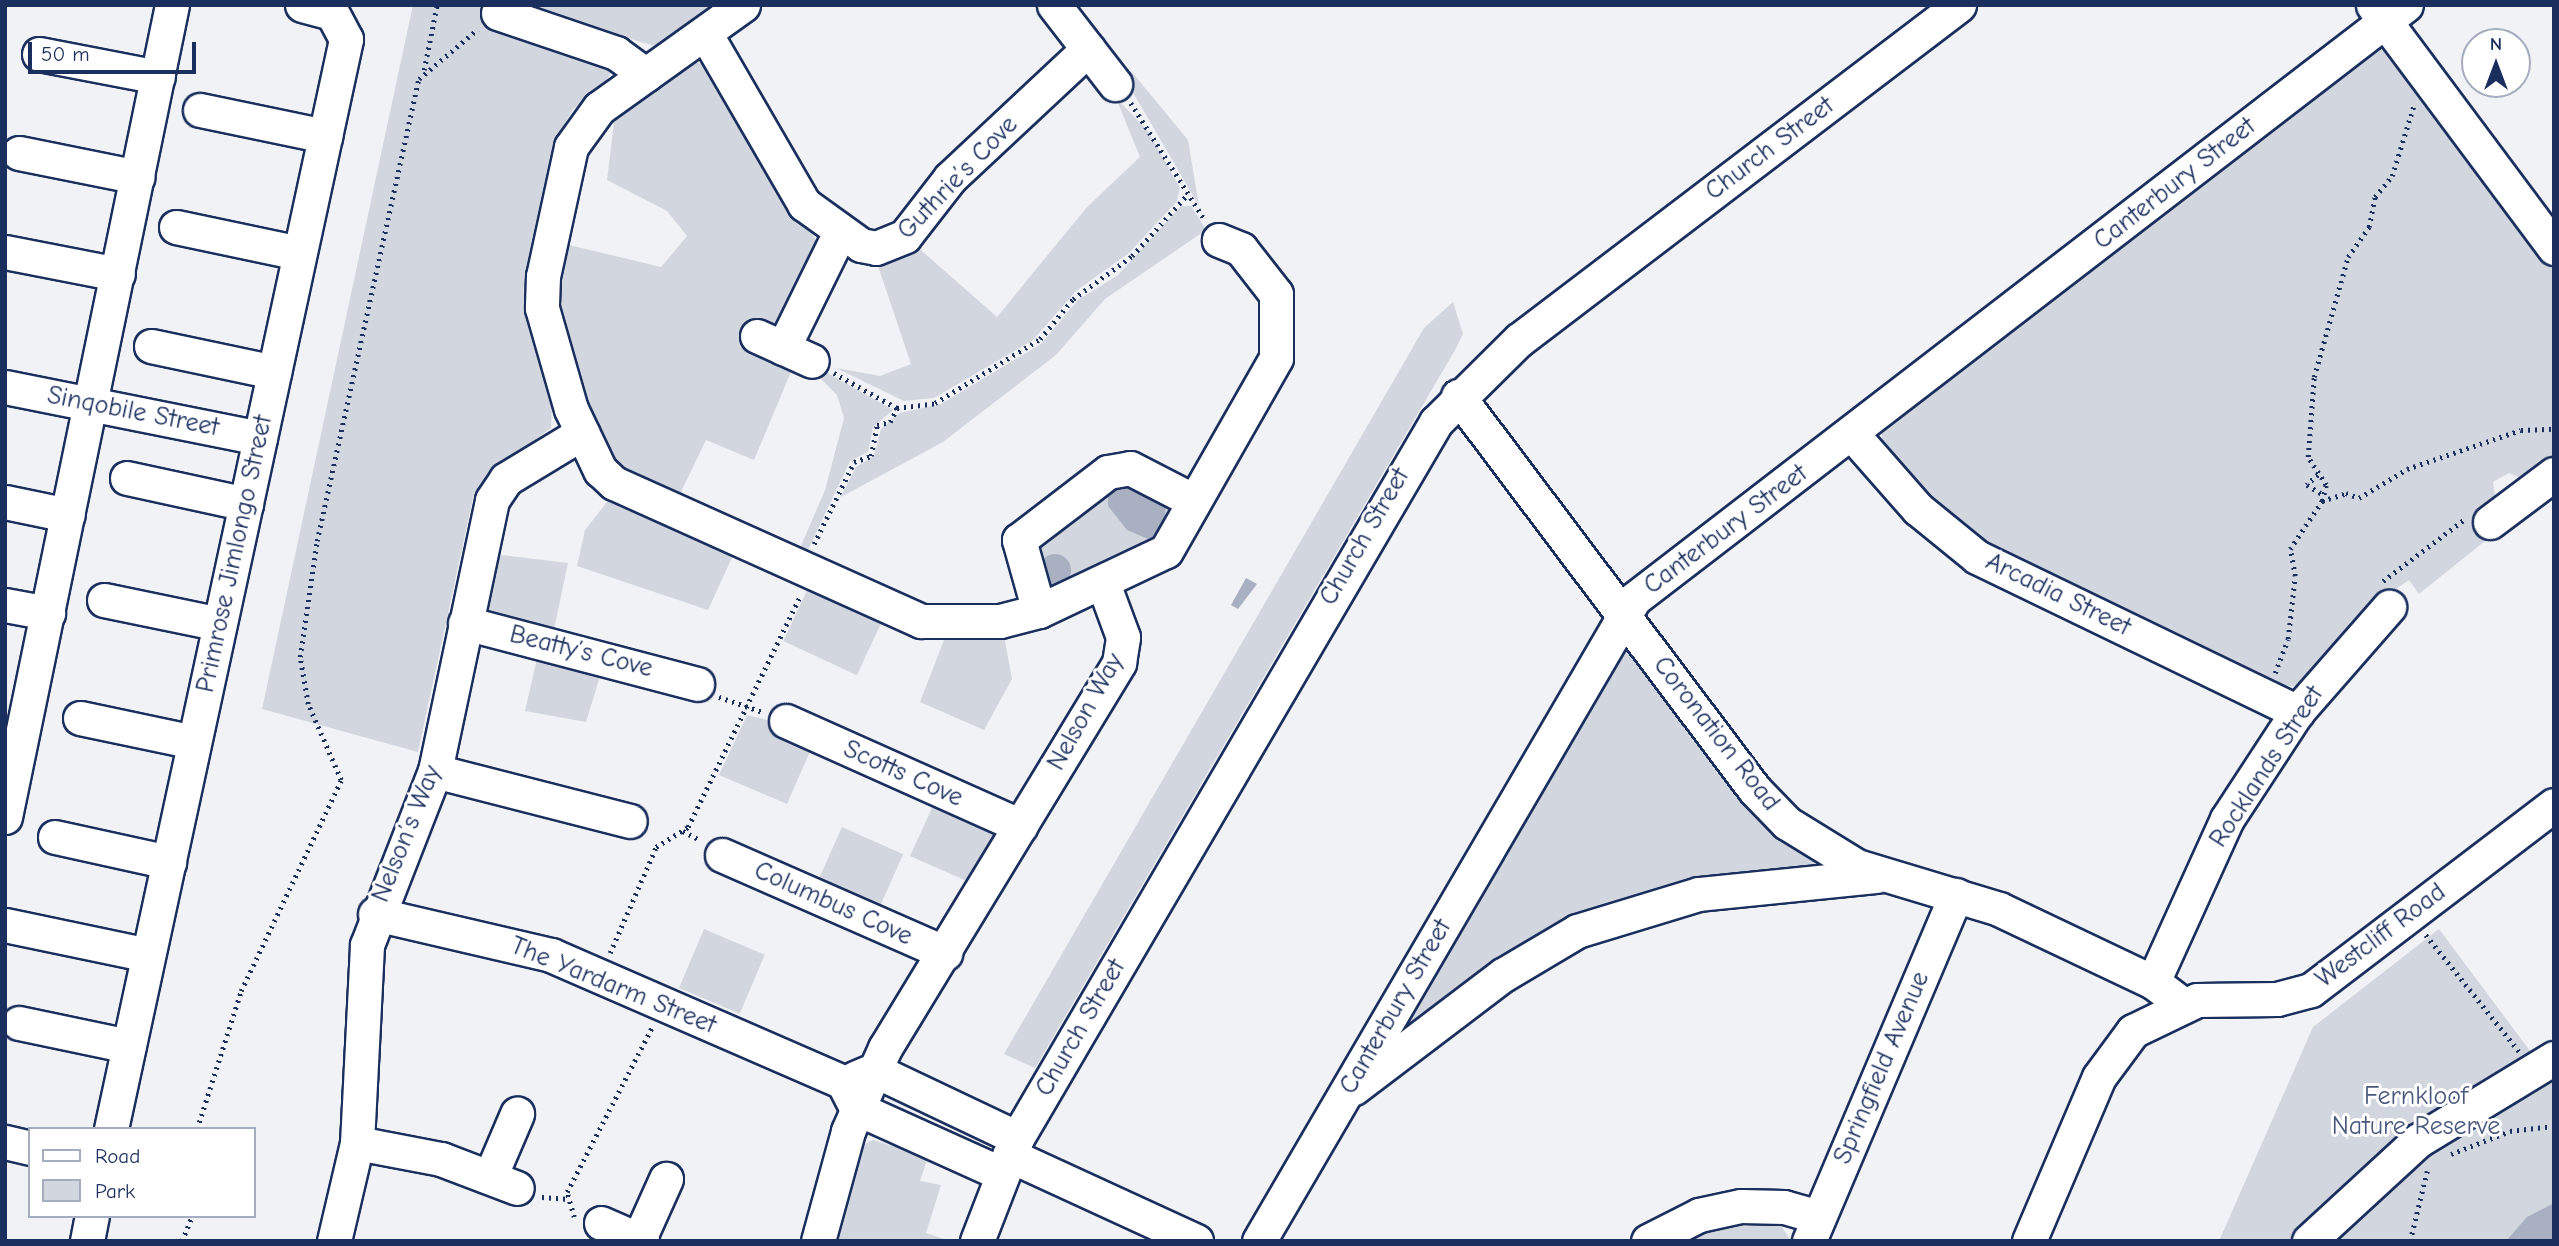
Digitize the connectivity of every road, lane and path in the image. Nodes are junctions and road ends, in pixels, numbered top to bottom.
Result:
1 (172, 5) edge
2 (302, 5) edge
3 (437, 5) edge
4 (743, 5) edge
5 (1054, 5) edge
6 (1959, 5) edge
7 (2388, 11) edge
8 (500, 13) joint
9 (705, 33) junction
10 (1088, 49) junction
11 (39, 54) dead end
12 (423, 71) junction
13 (646, 75) junction
14 (158, 78) junction
15 (2430, 82) junction
16 (1115, 84) joint
17 (200, 110) dead end
18 (325, 136) junction
19 (19, 153) dead end
20 (138, 177) junction
21 (1188, 194) junction
22 (176, 227) dead end
23 (840, 232) junction
24 (1219, 240) joint
25 (2554, 248) edge
26 (5, 251) edge
27 (299, 253) junction
28 (118, 274) junction
29 (151, 346) dead end
30 (784, 349) joint
31 (274, 372) junction
32 (5, 387) edge
33 (1458, 396) junction
34 (91, 404) junction
35 (897, 408) junction
36 (2554, 429) edge
37 (582, 433) junction
38 (1852, 435) junction
39 (260, 438) junction
40 (2554, 474) edge
41 (2318, 475) junction
42 (127, 478) dead end
43 (2322, 494) junction
44 (1194, 501) junction
45 (2322, 501) junction
46 (5, 502) edge
47 (246, 503) junction
48 (68, 515) junction
49 (2490, 522) joint
50 (808, 570) junction
51 (1103, 583) junction
52 (104, 600) dead end
53 (5, 605) edge
54 (2389, 607) joint
55 (1039, 611) junction
56 (48, 613) junction
57 (1624, 614) junction
58 (465, 623) junction
59 (220, 624) junction
60 (697, 684) joint
61 (2267, 695) junction
62 (747, 706) junction
63 (16, 709) edge
64 (2297, 712) junction
65 (80, 718) dead end
66 (786, 721) joint
67 (194, 743) junction
68 (435, 771) junction
69 (2554, 805) edge
70 (6, 811) edge
71 (630, 821) dead end
72 (1021, 826) junction
73 (55, 838) dead end
74 (722, 855) dead end
75 (169, 862) junction
76 (1885, 875) junction
77 (1956, 895) junction
78 (375, 914) junction
79 (2410, 915) junction
80 (5, 925) edge
81 (945, 953) junction
82 (149, 956) junction
83 (600, 977) junction
84 (2153, 982) junction
85 (662, 1004) junction
86 (2182, 1004) junction
87 (19, 1023) dead end
88 (129, 1046) junction
89 (2543, 1063) edge
90 (860, 1087) junction
91 (1346, 1094) junction
92 (517, 1114) dead end
93 (2554, 1126) edge
94 (111, 1127) edge
95 (198, 1127) edge
96 (5, 1142) edge
97 (357, 1143) junction
98 (28, 1148) edge
99 (1009, 1156) junction
100 (2438, 1156) dead end
101 (2428, 1157) dead end
102 (666, 1179) dead end
103 (92, 1218) edge
104 (191, 1218) edge
105 (589, 1225) joint
106 (1814, 1229) edge
107 (640, 1240) edge
108 (87, 1241) edge
109 (182, 1241) edge
110 (334, 1241) edge
111 (818, 1241) edge
112 (977, 1241) edge
113 (1196, 1241) edge
114 (1259, 1241) edge
115 (1648, 1241) edge
116 (2029, 1241) edge
117 (2309, 1241) edge
118 (2410, 1241) edge

1 - 14 street
2 - 18 street, Primrose Jimlongo Street
3 - 12 path
4 - 9 street
5 - 10 street
6 - 33 street, Church Street
7 - 15 street
7 - 38 street, Canterbury Street
8 - 12 path
8 - 13 street
9 - 13 street
9 - 23 street, Guthrie’s Cove
10 - 16 street
10 - 23 street, Guthrie’s Cove
11 - 14 street
12 - 95 path
13 - 37 street
14 - 20 street
15 - 25 street
15 - 41 path
16 - 21 path
17 - 18 street
18 - 27 street, Primrose Jimlongo Street
19 - 20 street
20 - 28 street
21 - 24 path
21 - 35 path
22 - 27 street
23 - 30 street
24 - 44 street
26 - 28 street
27 - 31 street, Primrose Jimlongo Street
28 - 34 street
29 - 31 street
30 - 35 path
31 - 39 street, Primrose Jimlongo Street
32 - 34 street, Sinqobile Street
33 - 57 street, Coronation Road
33 - 99 street, Church Street
34 - 39 street, Sinqobile Street
34 - 48 street
35 - 50 path
36 - 45 path
37 - 50 street
37 - 58 street, Nelson’s Way
38 - 57 street, Canterbury Street
38 - 61 street, Arcadia Street
39 - 47 street, Primrose Jimlongo Street
40 - 49 street
41 - 43 path
41 - 43 path
42 - 47 street
43 - 45 path
44 - 51 street
44 - 55 street
45 - 61 path
46 - 48 street
47 - 59 street, Primrose Jimlongo Street
48 - 56 street
49 - 54 path
50 - 55 street
50 - 62 path
51 - 55 street
51 - 72 street, Nelson Way
52 - 59 street
53 - 56 street
54 - 64 street, Rocklands Street
56 - 63 street
57 - 76 street, Coronation Road
57 - 91 street, Canterbury Street
58 - 60 street, Beatty’s Cove
58 - 68 street, Nelson’s Way
59 - 67 street, Primrose Jimlongo Street
60 - 62 path
61 - 64 street, Arcadia Street
62 - 66 path
62 - 83 path
63 - 70 street
64 - 84 street, Rocklands Street
65 - 67 street
66 - 72 street, Scotts Cove
67 - 75 street, Primrose Jimlongo Street
68 - 71 street
68 - 78 street, Nelson’s Way
69 - 79 street, Westcliff Road
72 - 81 street, Nelson Way
73 - 75 street
74 - 81 street, Columbus Cove
75 - 82 street, Primrose Jimlongo Street
76 - 77 street, Coronation Road
76 - 91 street
77 - 84 street, Coronation Road
77 - 106 street, Springfield Avenue
78 - 83 street, The Yardarm Street
78 - 97 street, Nelson’s Way
79 - 86 street, Westcliff Road
79 - 89 path
80 - 82 street
81 - 90 street, Nelson Way
82 - 88 street, Primrose Jimlongo Street
83 - 85 street, The Yardarm Street
84 - 86 street, Coronation Road
85 - 90 street, The Yardarm Street
85 - 105 path
86 - 116 street, Westcliff Road
87 - 88 street
88 - 94 street, Primrose Jimlongo Street
89 - 117 street
90 - 99 street, The Yardarm Street
90 - 111 street
91 - 114 street, Canterbury Street
92 - 97 street
93 - 100 path
96 - 98 street
97 - 110 street, Nelson’s Way
99 - 112 street, Church Street
99 - 113 street, The Yardarm Street
101 - 118 path
102 - 107 street
103 - 108 street
104 - 109 path
105 - 107 street
106 - 115 street

